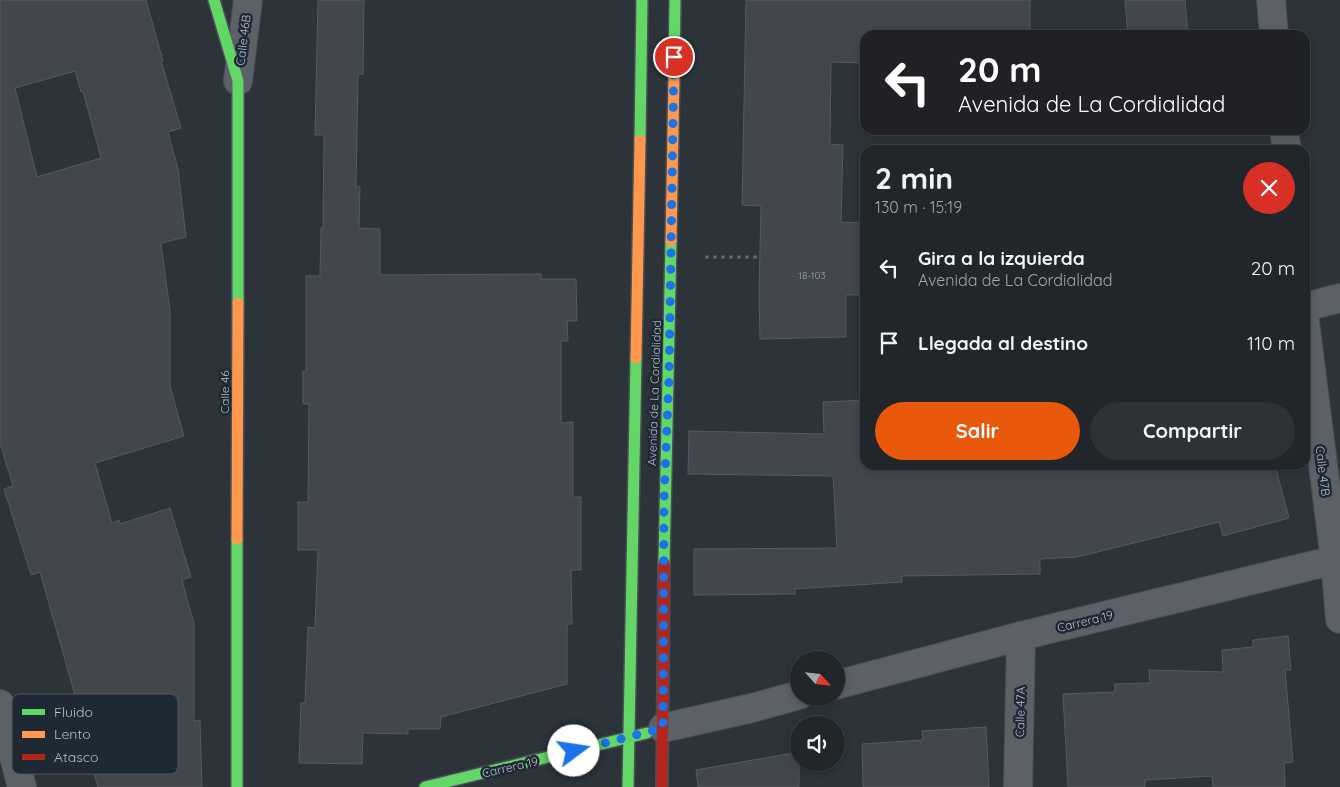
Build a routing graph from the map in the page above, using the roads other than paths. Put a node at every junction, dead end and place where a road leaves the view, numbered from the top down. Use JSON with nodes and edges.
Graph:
{"nodes":[{"id":1,"x":214,"y":0,"type":"edge"},
{"id":2,"x":248,"y":0,"type":"edge"},
{"id":3,"x":642,"y":0,"type":"edge"},
{"id":4,"x":675,"y":0,"type":"edge"},
{"id":5,"x":1271,"y":0,"type":"edge"},
{"id":6,"x":1274,"y":30,"type":"edge"},
{"id":7,"x":238,"y":81,"type":"junction"},
{"id":8,"x":1340,"y":298,"type":"edge"},
{"id":9,"x":1310,"y":306,"type":"edge"},
{"id":10,"x":1310,"y":362,"type":"edge"},
{"id":11,"x":1335,"y":560,"type":"junction"},
{"id":12,"x":1340,"y":619,"type":"edge"},
{"id":13,"x":1021,"y":636,"type":"junction"},
{"id":14,"x":845,"y":683,"type":"edge"},
{"id":15,"x":790,"y":697,"type":"edge"},
{"id":16,"x":0,"y":704,"type":"edge"},
{"id":17,"x":663,"y":728,"type":"junction"},
{"id":18,"x":629,"y":738,"type":"junction"},
{"id":19,"x":12,"y":749,"type":"edge"},
{"id":20,"x":19,"y":774,"type":"edge"},
{"id":21,"x":22,"y":787,"type":"edge"},
{"id":22,"x":237,"y":787,"type":"edge"},
{"id":23,"x":425,"y":787,"type":"edge"},
{"id":24,"x":628,"y":787,"type":"edge"},
{"id":25,"x":662,"y":787,"type":"edge"},
{"id":26,"x":1018,"y":787,"type":"edge"}],
"edges":[{"from":1,"to":7,"type":"main road","name":"Calle 46"},
{"from":2,"to":7,"type":"street","name":"Calle 46B"},
{"from":3,"to":18,"type":"main road","name":"Avenida de La Cordialidad"},
{"from":4,"to":17,"type":"main road","name":"Avenida de La Cordialidad"},
{"from":5,"to":6,"type":"street"},
{"from":7,"to":22,"type":"main road","name":"Calle 46"},
{"from":8,"to":9,"type":"street"},
{"from":10,"to":11,"type":"street","name":"Calle 47B"},
{"from":11,"to":12,"type":"street","name":"Calle 47B"},
{"from":11,"to":13,"type":"street","name":"Carrera 19"},
{"from":13,"to":14,"type":"street","name":"Carrera 19"},
{"from":13,"to":26,"type":"street","name":"Calle 47A"},
{"from":15,"to":17,"type":"street","name":"Carrera 19"},
{"from":16,"to":19,"type":"street"},
{"from":17,"to":18,"type":"main road","name":"Carrera 19"},
{"from":17,"to":25,"type":"main road","name":"Avenida de La Cordialidad"},
{"from":18,"to":23,"type":"main road","name":"Carrera 19"},
{"from":18,"to":24,"type":"main road","name":"Avenida de La Cordialidad"},
{"from":20,"to":21,"type":"street"}]}
